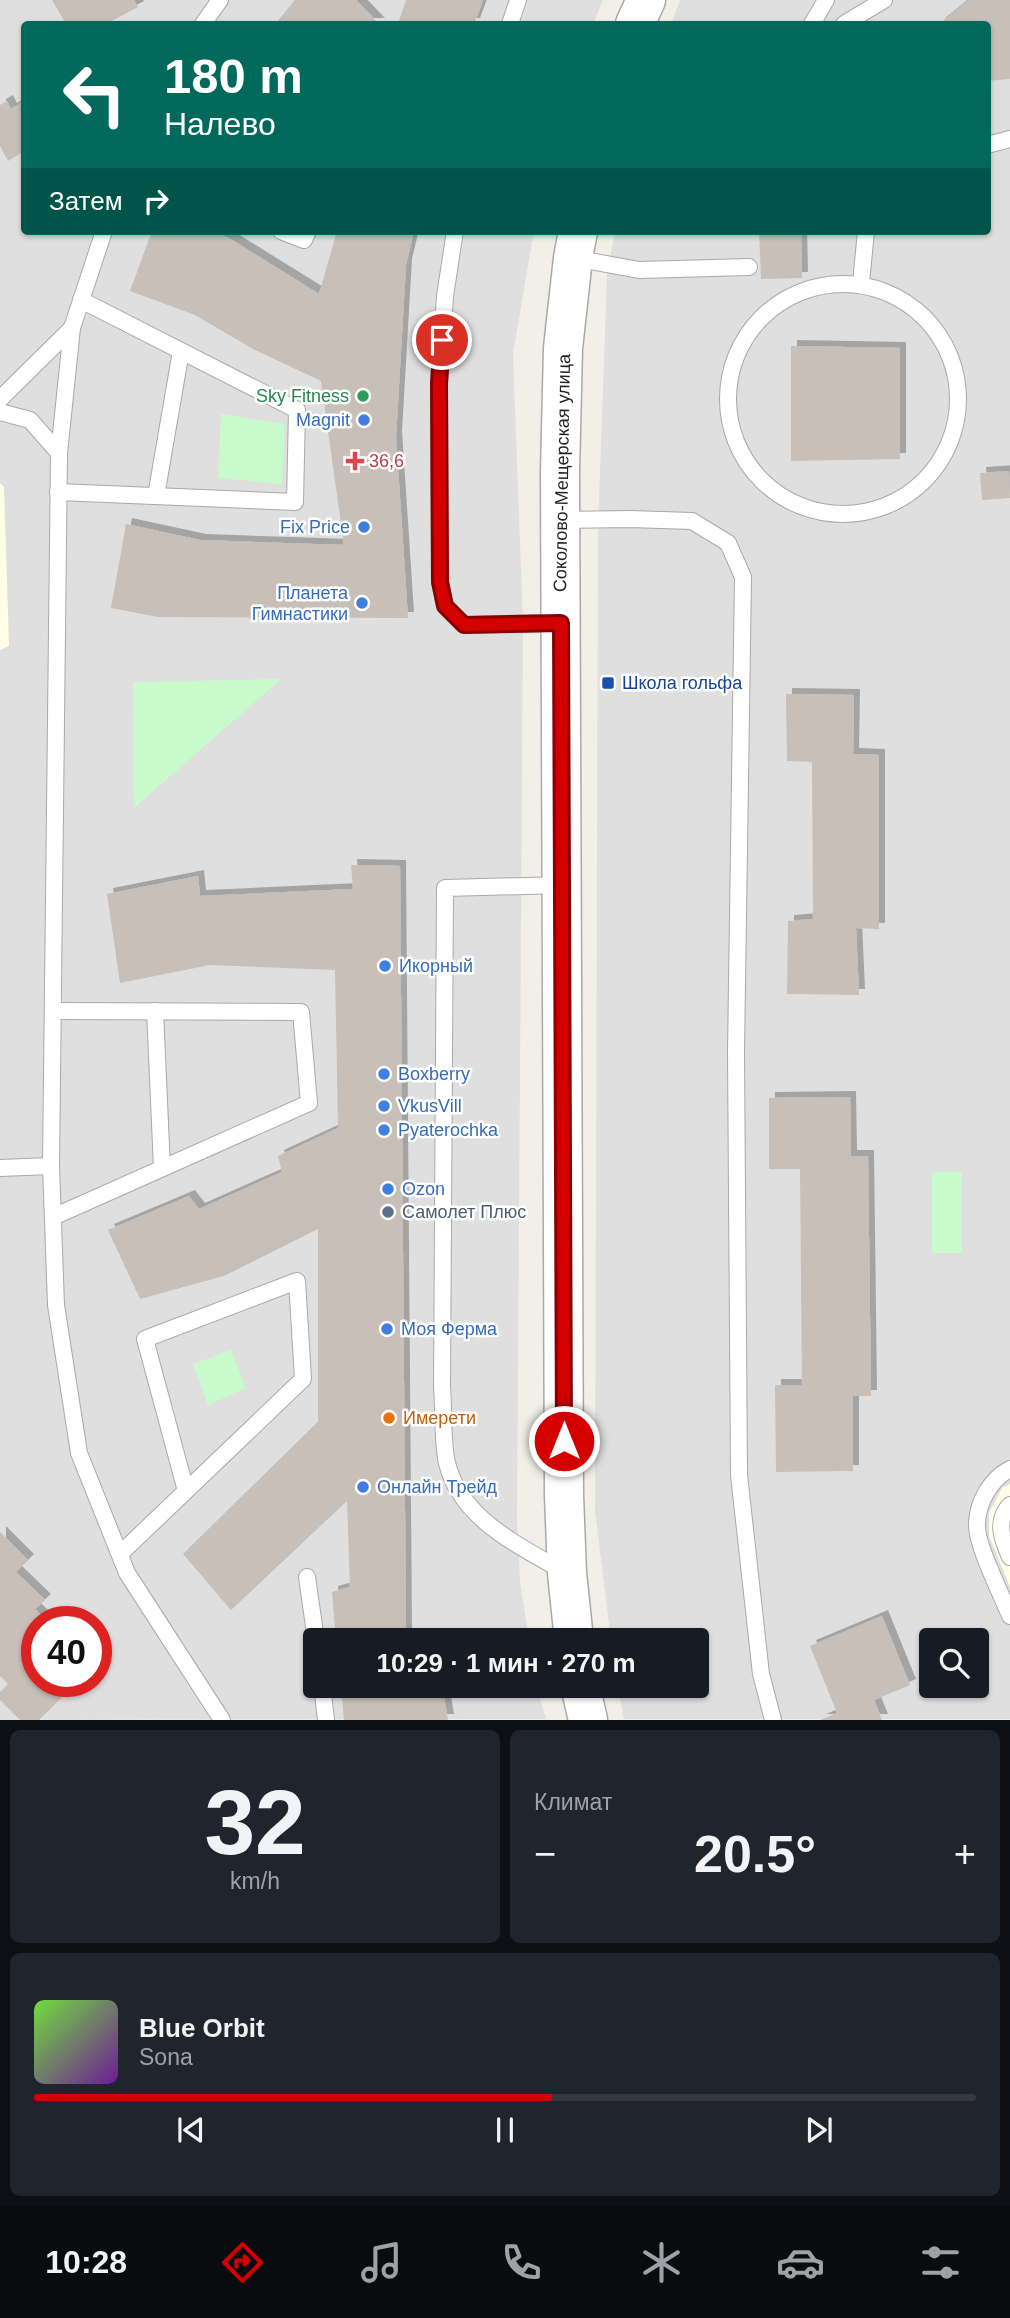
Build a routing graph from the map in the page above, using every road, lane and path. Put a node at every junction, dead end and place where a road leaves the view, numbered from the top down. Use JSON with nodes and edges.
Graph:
{"nodes":[{"id":1,"x":220,"y":0,"type":"edge"},
{"id":2,"x":518,"y":0,"type":"edge"},
{"id":3,"x":646,"y":0,"type":"edge"},
{"id":4,"x":826,"y":0,"type":"edge"},
{"id":5,"x":884,"y":0,"type":"edge"},
{"id":6,"x":206,"y":21,"type":"edge"},
{"id":7,"x":511,"y":21,"type":"edge"},
{"id":8,"x":636,"y":21,"type":"edge"},
{"id":9,"x":814,"y":21,"type":"edge"},
{"id":10,"x":849,"y":21,"type":"edge"},
{"id":11,"x":1010,"y":139,"type":"edge"},
{"id":12,"x":991,"y":144,"type":"edge"},
{"id":13,"x":103,"y":235,"type":"edge"},
{"id":14,"x":291,"y":235,"type":"edge"},
{"id":15,"x":306,"y":235,"type":"edge"},
{"id":16,"x":453,"y":235,"type":"edge"},
{"id":17,"x":866,"y":235,"type":"edge"},
{"id":18,"x":576,"y":244,"type":"edge"},
{"id":19,"x":749,"y":267,"type":"dead end"},
{"id":20,"x":861,"y":283,"type":"junction"},
{"id":21,"x":81,"y":300,"type":"junction"},
{"id":22,"x":72,"y":328,"type":"junction"},
{"id":23,"x":181,"y":351,"type":"junction"},
{"id":24,"x":0,"y":399,"type":"edge"},
{"id":25,"x":0,"y":412,"type":"edge"},
{"id":26,"x":59,"y":453,"type":"junction"},
{"id":27,"x":58,"y":492,"type":"junction"},
{"id":28,"x":156,"y":496,"type":"junction"},
{"id":29,"x":560,"y":520,"type":"junction"},
{"id":30,"x":561,"y":623,"type":"junction"},
{"id":31,"x":562,"y":885,"type":"junction"},
{"id":32,"x":53,"y":1011,"type":"junction"},
{"id":33,"x":155,"y":1011,"type":"junction"},
{"id":34,"x":51,"y":1166,"type":"junction"},
{"id":35,"x":0,"y":1168,"type":"edge"},
{"id":36,"x":162,"y":1168,"type":"junction"},
{"id":37,"x":53,"y":1217,"type":"junction"},
{"id":38,"x":1010,"y":1469,"type":"edge"},
{"id":39,"x":186,"y":1491,"type":"junction"},
{"id":40,"x":1010,"y":1505,"type":"edge"},
{"id":41,"x":120,"y":1554,"type":"junction"},
{"id":42,"x":1010,"y":1557,"type":"edge"},
{"id":43,"x":567,"y":1573,"type":"junction"},
{"id":44,"x":307,"y":1577,"type":"dead end"},
{"id":45,"x":1010,"y":1616,"type":"edge"},
{"id":46,"x":314,"y":1628,"type":"edge"},
{"id":47,"x":573,"y":1628,"type":"edge"},
{"id":48,"x":323,"y":1698,"type":"edge"},
{"id":49,"x":583,"y":1698,"type":"edge"},
{"id":50,"x":222,"y":1720,"type":"edge"},
{"id":51,"x":326,"y":1720,"type":"edge"},
{"id":52,"x":588,"y":1720,"type":"edge"},
{"id":53,"x":773,"y":1720,"type":"edge"}],
"edges":[{"from":1,"to":6,"type":"lane"},
{"from":2,"to":7,"type":"lane"},
{"from":3,"to":8,"type":"street"},
{"from":4,"to":9,"type":"lane"},
{"from":5,"to":10,"type":"lane"},
{"from":11,"to":12,"type":"lane"},
{"from":13,"to":21,"type":"lane"},
{"from":14,"to":15,"type":"lane"},
{"from":16,"to":30,"type":"lane"},
{"from":17,"to":20,"type":"lane"},
{"from":18,"to":19,"type":"lane"},
{"from":18,"to":29,"type":"street","name":"Соколово-Мещерская улица"},
{"from":20,"to":20,"type":"lane"},
{"from":21,"to":22,"type":"lane"},
{"from":21,"to":23,"type":"lane"},
{"from":22,"to":24,"type":"lane"},
{"from":22,"to":26,"type":"lane"},
{"from":23,"to":28,"type":"lane"},
{"from":23,"to":28,"type":"lane"},
{"from":25,"to":26,"type":"lane"},
{"from":26,"to":27,"type":"lane"},
{"from":27,"to":28,"type":"lane"},
{"from":27,"to":32,"type":"lane"},
{"from":29,"to":30,"type":"street","name":"Соколово-Мещерская улица"},
{"from":29,"to":53,"type":"lane"},
{"from":30,"to":31,"type":"street","name":"Соколово-Мещерская улица"},
{"from":31,"to":43,"type":"street","name":"Соколово-Мещерская улица"},
{"from":31,"to":43,"type":"lane"},
{"from":32,"to":33,"type":"lane"},
{"from":32,"to":34,"type":"lane"},
{"from":33,"to":36,"type":"lane"},
{"from":33,"to":36,"type":"lane"},
{"from":34,"to":35,"type":"lane"},
{"from":34,"to":37,"type":"lane"},
{"from":36,"to":37,"type":"lane"},
{"from":37,"to":41,"type":"lane"},
{"from":38,"to":45,"type":"lane"},
{"from":39,"to":39,"type":"lane"},
{"from":39,"to":41,"type":"lane"},
{"from":40,"to":42,"type":"lane"},
{"from":41,"to":50,"type":"lane"},
{"from":43,"to":47,"type":"street","name":"Соколово-Мещерская улица"},
{"from":44,"to":46,"type":"lane"},
{"from":48,"to":51,"type":"lane"},
{"from":49,"to":52,"type":"street"}]}
